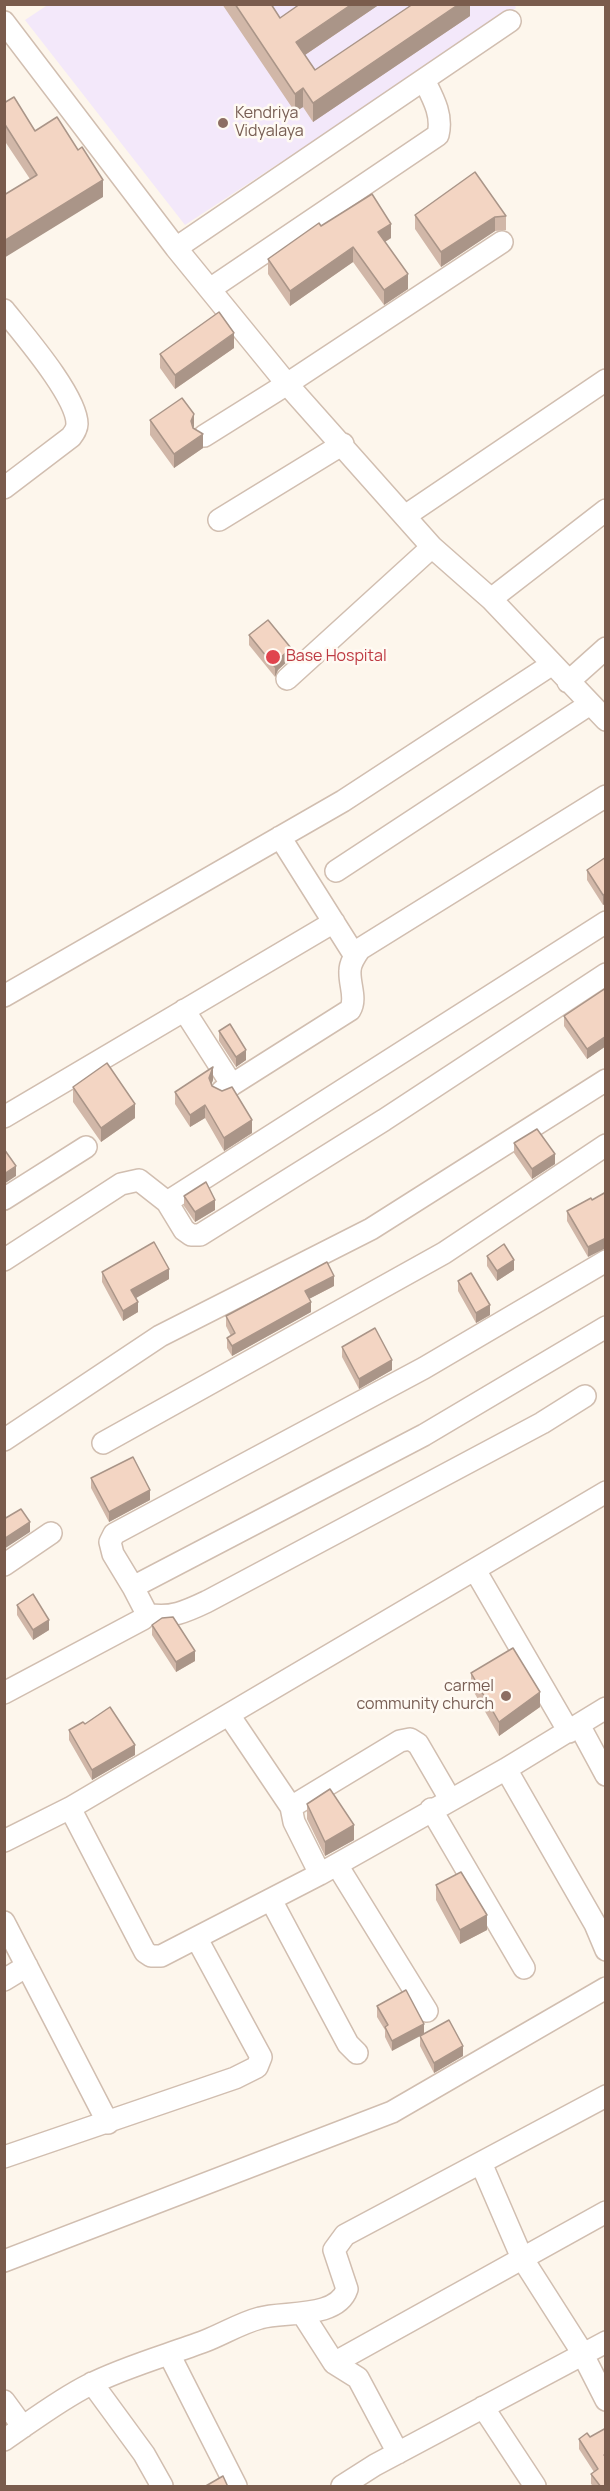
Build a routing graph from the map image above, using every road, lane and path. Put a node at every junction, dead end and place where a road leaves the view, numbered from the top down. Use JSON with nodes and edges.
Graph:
{"nodes":[{"id":1,"x":510,"y":21,"type":"dead end"},
{"id":2,"x":4,"y":22,"type":"edge"},
{"id":3,"x":424,"y":80,"type":"junction"},
{"id":4,"x":502,"y":242,"type":"dead end"},
{"id":5,"x":176,"y":248,"type":"junction"},
{"id":6,"x":210,"y":289,"type":"junction"},
{"id":7,"x":4,"y":310,"type":"edge"},
{"id":8,"x":606,"y":380,"type":"edge"},
{"id":9,"x":288,"y":384,"type":"junction"},
{"id":10,"x":204,"y":436,"type":"edge"},
{"id":11,"x":343,"y":444,"type":"junction"},
{"id":12,"x":4,"y":488,"type":"edge"},
{"id":13,"x":606,"y":510,"type":"edge"},
{"id":14,"x":405,"y":516,"type":"junction"},
{"id":15,"x":219,"y":520,"type":"dead end"},
{"id":16,"x":432,"y":547,"type":"junction"},
{"id":17,"x":491,"y":599,"type":"junction"},
{"id":18,"x":606,"y":648,"type":"edge"},
{"id":19,"x":551,"y":665,"type":"junction"},
{"id":20,"x":287,"y":679,"type":"dead end"},
{"id":21,"x":568,"y":682,"type":"junction"},
{"id":22,"x":591,"y":704,"type":"junction"},
{"id":23,"x":606,"y":720,"type":"edge"},
{"id":24,"x":606,"y":796,"type":"edge"},
{"id":25,"x":280,"y":837,"type":"junction"},
{"id":26,"x":336,"y":871,"type":"dead end"},
{"id":27,"x":334,"y":922,"type":"junction"},
{"id":28,"x":606,"y":922,"type":"edge"},
{"id":29,"x":355,"y":956,"type":"junction"},
{"id":30,"x":606,"y":974,"type":"edge"},
{"id":31,"x":4,"y":996,"type":"edge"},
{"id":32,"x":184,"y":1011,"type":"junction"},
{"id":33,"x":606,"y":1080,"type":"edge"},
{"id":34,"x":4,"y":1117,"type":"edge"},
{"id":35,"x":606,"y":1145,"type":"edge"},
{"id":36,"x":86,"y":1147,"type":"dead end"},
{"id":37,"x":4,"y":1199,"type":"edge"},
{"id":38,"x":167,"y":1202,"type":"junction"},
{"id":39,"x":4,"y":1260,"type":"edge"},
{"id":40,"x":606,"y":1261,"type":"edge"},
{"id":41,"x":606,"y":1327,"type":"edge"},
{"id":42,"x":585,"y":1396,"type":"dead end"},
{"id":43,"x":4,"y":1440,"type":"edge"},
{"id":44,"x":103,"y":1443,"type":"dead end"},
{"id":45,"x":606,"y":1492,"type":"edge"},
{"id":46,"x":51,"y":1533,"type":"dead end"},
{"id":47,"x":4,"y":1565,"type":"edge"},
{"id":48,"x":476,"y":1570,"type":"junction"},
{"id":49,"x":133,"y":1587,"type":"junction"},
{"id":50,"x":147,"y":1614,"type":"junction"},
{"id":51,"x":4,"y":1693,"type":"edge"},
{"id":52,"x":606,"y":1708,"type":"edge"},
{"id":53,"x":229,"y":1715,"type":"junction"},
{"id":54,"x":574,"y":1728,"type":"junction"},
{"id":55,"x":506,"y":1769,"type":"junction"},
{"id":56,"x":606,"y":1775,"type":"edge"},
{"id":57,"x":450,"y":1799,"type":"junction"},
{"id":58,"x":291,"y":1807,"type":"junction"},
{"id":59,"x":70,"y":1808,"type":"junction"},
{"id":60,"x":431,"y":1809,"type":"junction"},
{"id":61,"x":4,"y":1841,"type":"edge"},
{"id":62,"x":328,"y":1869,"type":"junction"},
{"id":63,"x":271,"y":1900,"type":"junction"},
{"id":64,"x":4,"y":1922,"type":"edge"},
{"id":65,"x":198,"y":1939,"type":"junction"},
{"id":66,"x":606,"y":1950,"type":"edge"},
{"id":67,"x":27,"y":1966,"type":"junction"},
{"id":68,"x":524,"y":1968,"type":"dead end"},
{"id":69,"x":4,"y":1980,"type":"edge"},
{"id":70,"x":606,"y":1988,"type":"edge"},
{"id":71,"x":427,"y":2011,"type":"dead end"},
{"id":72,"x":357,"y":2053,"type":"dead end"},
{"id":73,"x":606,"y":2096,"type":"edge"},
{"id":74,"x":108,"y":2123,"type":"junction"},
{"id":75,"x":4,"y":2157,"type":"edge"},
{"id":76,"x":481,"y":2163,"type":"junction"},
{"id":77,"x":606,"y":2212,"type":"edge"},
{"id":78,"x":522,"y":2258,"type":"junction"},
{"id":79,"x":4,"y":2261,"type":"edge"},
{"id":80,"x":302,"y":2313,"type":"junction"},
{"id":81,"x":606,"y":2342,"type":"edge"},
{"id":82,"x":169,"y":2354,"type":"junction"},
{"id":83,"x":582,"y":2355,"type":"junction"},
{"id":84,"x":334,"y":2363,"type":"junction"},
{"id":85,"x":92,"y":2383,"type":"junction"},
{"id":86,"x":606,"y":2400,"type":"edge"},
{"id":87,"x":4,"y":2401,"type":"edge"},
{"id":88,"x":483,"y":2407,"type":"junction"},
{"id":89,"x":23,"y":2427,"type":"junction"},
{"id":90,"x":4,"y":2440,"type":"edge"},
{"id":91,"x":398,"y":2453,"type":"junction"},
{"id":92,"x":162,"y":2487,"type":"edge"},
{"id":93,"x":236,"y":2487,"type":"edge"},
{"id":94,"x":342,"y":2487,"type":"edge"},
{"id":95,"x":535,"y":2487,"type":"edge"}],
"edges":[{"from":1,"to":3,"type":"street"},
{"from":2,"to":5,"type":"street"},
{"from":3,"to":5,"type":"street"},
{"from":3,"to":6,"type":"street"},
{"from":4,"to":9,"type":"street"},
{"from":5,"to":6,"type":"street"},
{"from":6,"to":9,"type":"street"},
{"from":7,"to":12,"type":"street"},
{"from":8,"to":14,"type":"street"},
{"from":9,"to":10,"type":"street"},
{"from":9,"to":11,"type":"street"},
{"from":11,"to":14,"type":"street"},
{"from":11,"to":15,"type":"street"},
{"from":13,"to":17,"type":"street"},
{"from":14,"to":16,"type":"street"},
{"from":16,"to":17,"type":"street"},
{"from":16,"to":20,"type":"street"},
{"from":17,"to":19,"type":"street"},
{"from":18,"to":21,"type":"street"},
{"from":19,"to":21,"type":"street"},
{"from":19,"to":25,"type":"street"},
{"from":21,"to":22,"type":"street"},
{"from":22,"to":23,"type":"street"},
{"from":22,"to":26,"type":"street"},
{"from":24,"to":29,"type":"street"},
{"from":25,"to":27,"type":"street"},
{"from":25,"to":31,"type":"street"},
{"from":27,"to":29,"type":"street"},
{"from":27,"to":32,"type":"street"},
{"from":28,"to":38,"type":"street"},
{"from":29,"to":32,"type":"street"},
{"from":30,"to":38,"type":"street"},
{"from":32,"to":34,"type":"street"},
{"from":33,"to":43,"type":"street"},
{"from":35,"to":44,"type":"street"},
{"from":36,"to":37,"type":"street"},
{"from":38,"to":39,"type":"street"},
{"from":40,"to":49,"type":"street"},
{"from":41,"to":49,"type":"street"},
{"from":42,"to":50,"type":"street"},
{"from":45,"to":48,"type":"street"},
{"from":46,"to":47,"type":"street"},
{"from":48,"to":53,"type":"street"},
{"from":48,"to":54,"type":"street"},
{"from":49,"to":50,"type":"street"},
{"from":50,"to":51,"type":"street"},
{"from":52,"to":54,"type":"street"},
{"from":53,"to":58,"type":"street"},
{"from":53,"to":59,"type":"street"},
{"from":54,"to":55,"type":"street"},
{"from":54,"to":56,"type":"street"},
{"from":55,"to":57,"type":"street"},
{"from":55,"to":66,"type":"street"},
{"from":57,"to":58,"type":"street"},
{"from":57,"to":60,"type":"street"},
{"from":58,"to":62,"type":"street"},
{"from":59,"to":61,"type":"street"},
{"from":59,"to":65,"type":"street"},
{"from":60,"to":62,"type":"street"},
{"from":60,"to":68,"type":"street"},
{"from":62,"to":63,"type":"street"},
{"from":62,"to":71,"type":"street"},
{"from":63,"to":65,"type":"street"},
{"from":63,"to":72,"type":"street"},
{"from":64,"to":67,"type":"street"},
{"from":65,"to":74,"type":"street"},
{"from":67,"to":69,"type":"street"},
{"from":67,"to":74,"type":"street"},
{"from":70,"to":79,"type":"street"},
{"from":73,"to":76,"type":"street"},
{"from":74,"to":75,"type":"street"},
{"from":76,"to":78,"type":"street"},
{"from":76,"to":80,"type":"street"},
{"from":77,"to":78,"type":"street"},
{"from":78,"to":83,"type":"street"},
{"from":78,"to":84,"type":"street"},
{"from":80,"to":82,"type":"street"},
{"from":80,"to":84,"type":"street"},
{"from":81,"to":83,"type":"street"},
{"from":82,"to":85,"type":"street"},
{"from":82,"to":93,"type":"street"},
{"from":83,"to":86,"type":"street"},
{"from":83,"to":88,"type":"street"},
{"from":84,"to":91,"type":"street"},
{"from":85,"to":89,"type":"street"},
{"from":85,"to":92,"type":"street"},
{"from":87,"to":89,"type":"street"},
{"from":88,"to":91,"type":"street"},
{"from":88,"to":95,"type":"street"},
{"from":89,"to":90,"type":"street"},
{"from":91,"to":94,"type":"street"}]}
